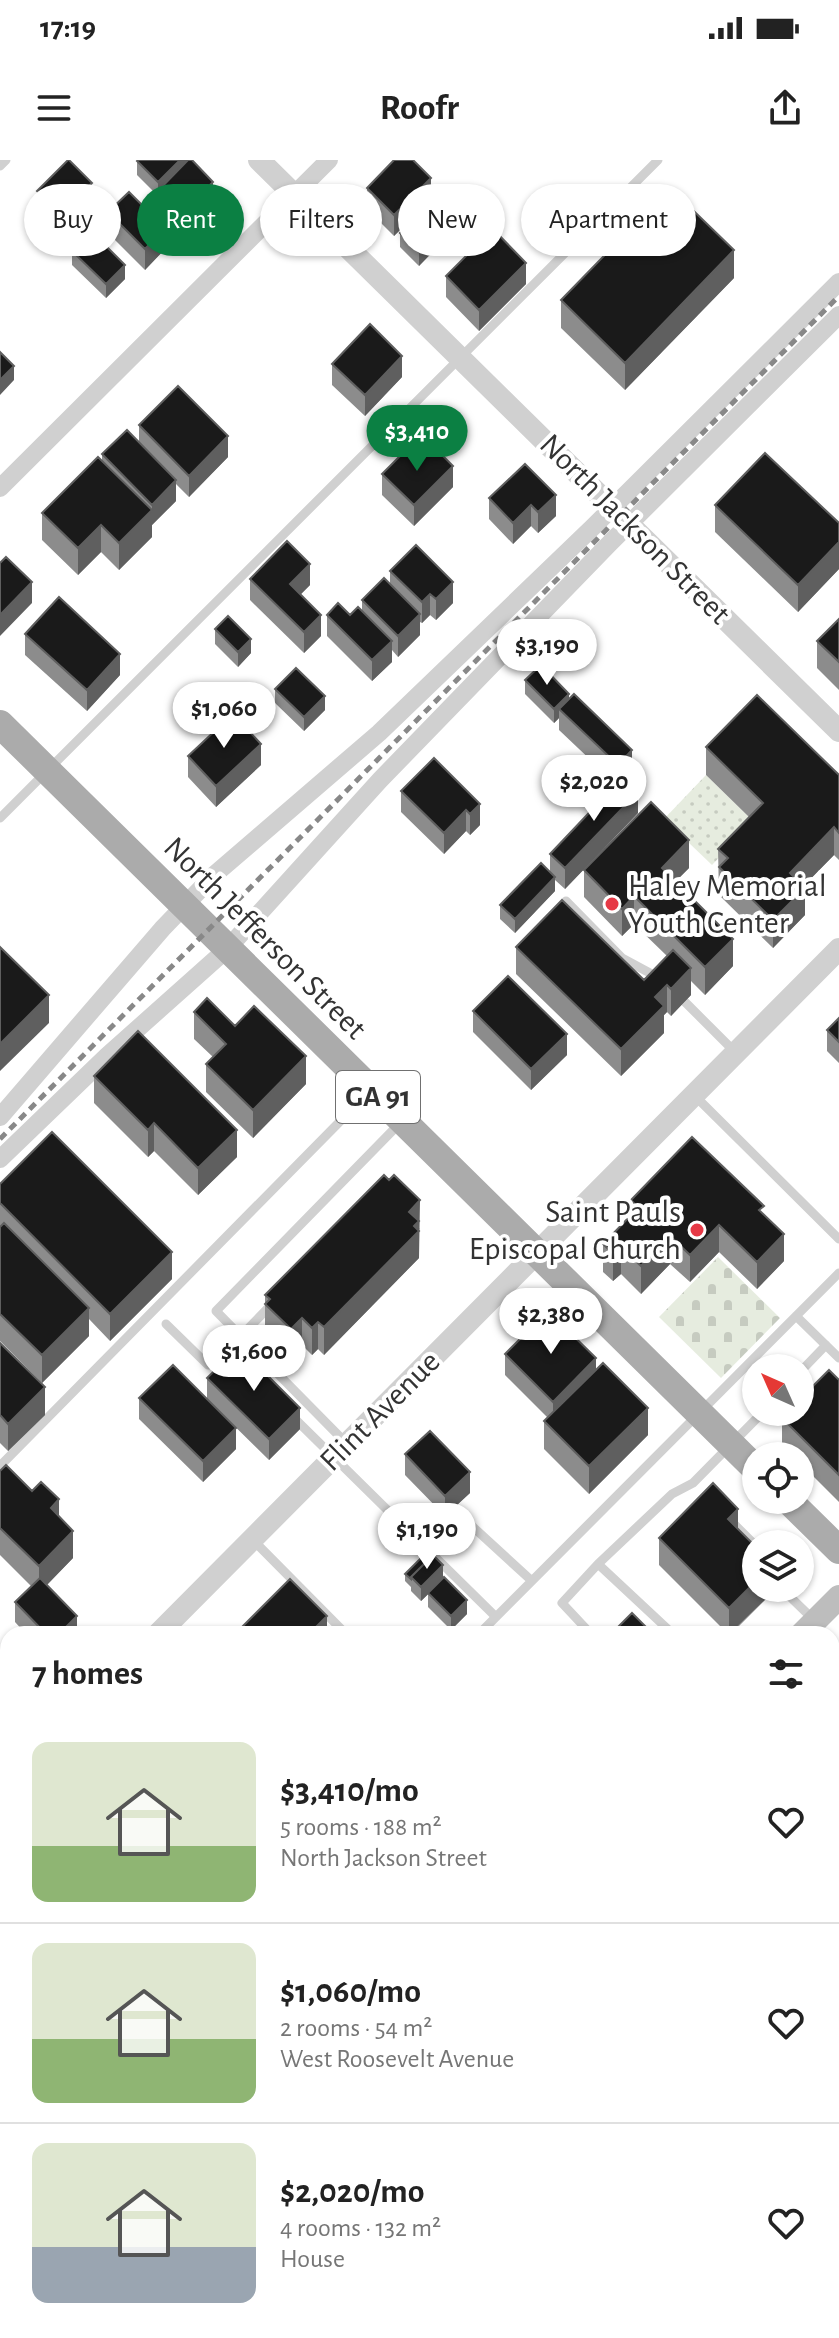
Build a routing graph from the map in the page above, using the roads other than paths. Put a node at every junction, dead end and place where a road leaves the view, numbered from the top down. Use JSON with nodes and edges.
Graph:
{"nodes":[{"id":1,"x":6,"y":160,"type":"edge"},
{"id":2,"x":259,"y":160,"type":"edge"},
{"id":3,"x":329,"y":160,"type":"edge"},
{"id":4,"x":658,"y":160,"type":"edge"},
{"id":5,"x":0,"y":166,"type":"edge"},
{"id":6,"x":284,"y":184,"type":"edge"},
{"id":7,"x":304,"y":184,"type":"edge"},
{"id":8,"x":260,"y":228,"type":"edge"},
{"id":9,"x":358,"y":256,"type":"edge"},
{"id":10,"x":839,"y":282,"type":"edge"},
{"id":11,"x":839,"y":315,"type":"edge"},
{"id":12,"x":460,"y":356,"type":"junction"},
{"id":13,"x":0,"y":488,"type":"edge"},
{"id":14,"x":612,"y":507,"type":"junction"},
{"id":15,"x":630,"y":525,"type":"junction"},
{"id":16,"x":0,"y":724,"type":"edge"},
{"id":17,"x":839,"y":731,"type":"edge"},
{"id":18,"x":47,"y":771,"type":"junction"},
{"id":19,"x":0,"y":818,"type":"edge"},
{"id":20,"x":566,"y":901,"type":"edge"},
{"id":21,"x":184,"y":906,"type":"junction"},
{"id":22,"x":227,"y":949,"type":"junction"},
{"id":23,"x":839,"y":949,"type":"edge"},
{"id":24,"x":667,"y":984,"type":"edge"},
{"id":25,"x":685,"y":1002,"type":"dead end"},
{"id":26,"x":736,"y":1053,"type":"junction"},
{"id":27,"x":371,"y":1090,"type":"junction"},
{"id":28,"x":694,"y":1095,"type":"junction"},
{"id":29,"x":0,"y":1117,"type":"edge"},
{"id":30,"x":402,"y":1120,"type":"junction"},
{"id":31,"x":0,"y":1159,"type":"edge"},
{"id":32,"x":839,"y":1239,"type":"edge"},
{"id":33,"x":536,"y":1254,"type":"junction"},
{"id":34,"x":839,"y":1273,"type":"edge"},
{"id":35,"x":277,"y":1299,"type":"edge"},
{"id":36,"x":796,"y":1316,"type":"junction"},
{"id":37,"x":166,"y":1324,"type":"dead end"},
{"id":38,"x":241,"y":1336,"type":"junction"},
{"id":39,"x":826,"y":1345,"type":"junction"},
{"id":40,"x":814,"y":1357,"type":"edge"},
{"id":41,"x":839,"y":1358,"type":"edge"},
{"id":42,"x":246,"y":1373,"type":"edge"},
{"id":43,"x":287,"y":1412,"type":"edge"},
{"id":44,"x":700,"y":1414,"type":"junction"},
{"id":45,"x":750,"y":1426,"type":"edge"},
{"id":46,"x":732,"y":1445,"type":"junction"},
{"id":47,"x":340,"y":1450,"type":"junction"},
{"id":48,"x":742,"y":1455,"type":"edge"},
{"id":49,"x":0,"y":1466,"type":"edge"},
{"id":50,"x":693,"y":1483,"type":"junction"},
{"id":51,"x":703,"y":1493,"type":"edge"},
{"id":52,"x":724,"y":1514,"type":"edge"},
{"id":53,"x":802,"y":1514,"type":"edge"},
{"id":54,"x":742,"y":1532,"type":"edge"},
{"id":55,"x":252,"y":1539,"type":"junction"},
{"id":56,"x":426,"y":1549,"type":"junction"},
{"id":57,"x":839,"y":1550,"type":"edge"},
{"id":58,"x":598,"y":1564,"type":"junction"},
{"id":59,"x":532,"y":1581,"type":"junction"},
{"id":60,"x":839,"y":1597,"type":"edge"},
{"id":61,"x":791,"y":1602,"type":"edge"},
{"id":62,"x":496,"y":1617,"type":"junction"},
{"id":63,"x":166,"y":1626,"type":"edge"},
{"id":64,"x":338,"y":1626,"type":"edge"},
{"id":65,"x":487,"y":1626,"type":"edge"},
{"id":66,"x":581,"y":1626,"type":"edge"},
{"id":67,"x":664,"y":1626,"type":"edge"},
{"id":68,"x":807,"y":1626,"type":"edge"},
{"id":69,"x":809,"y":1626,"type":"edge"}],
"edges":[{"from":1,"to":5,"type":"lane"},
{"from":2,"to":6,"type":"street","name":"North Jackson Street"},
{"from":3,"to":7,"type":"street"},
{"from":4,"to":12,"type":"lane"},
{"from":8,"to":13,"type":"street"},
{"from":9,"to":12,"type":"street","name":"North Jackson Street"},
{"from":10,"to":14,"type":"street"},
{"from":11,"to":15,"type":"street"},
{"from":12,"to":14,"type":"street","name":"North Jackson Street"},
{"from":12,"to":18,"type":"lane"},
{"from":14,"to":15,"type":"street","name":"North Jackson Street"},
{"from":14,"to":21,"type":"street"},
{"from":15,"to":17,"type":"street","name":"North Jackson Street"},
{"from":15,"to":22,"type":"street"},
{"from":16,"to":18,"type":"main road","name":"North Jefferson Street","number":"GA 91"},
{"from":18,"to":19,"type":"lane"},
{"from":18,"to":21,"type":"main road","name":"North Jefferson Street","number":"GA 91"},
{"from":20,"to":24,"type":"lane"},
{"from":21,"to":22,"type":"main road","name":"North Jefferson Street","number":"GA 91"},
{"from":21,"to":29,"type":"street"},
{"from":22,"to":27,"type":"main road","name":"North Jefferson Street","number":"GA 91"},
{"from":22,"to":31,"type":"street"},
{"from":23,"to":26,"type":"street","name":"Flint Avenue"},
{"from":25,"to":26,"type":"lane"},
{"from":26,"to":28,"type":"street","name":"Flint Avenue"},
{"from":27,"to":30,"type":"main road","name":"North Jefferson Street","number":"GA 91"},
{"from":27,"to":49,"type":"lane"},
{"from":28,"to":32,"type":"lane"},
{"from":28,"to":33,"type":"street","name":"Flint Avenue"},
{"from":30,"to":33,"type":"main road","name":"North Jefferson Street","number":"GA 91"},
{"from":30,"to":38,"type":"lane"},
{"from":33,"to":44,"type":"main road","name":"North Jefferson Street","number":"GA 91"},
{"from":33,"to":47,"type":"street","name":"Flint Avenue"},
{"from":34,"to":36,"type":"lane"},
{"from":35,"to":38,"type":"lane"},
{"from":36,"to":39,"type":"lane"},
{"from":36,"to":44,"type":"lane"},
{"from":37,"to":42,"type":"lane"},
{"from":38,"to":47,"type":"lane"},
{"from":39,"to":40,"type":"lane"},
{"from":39,"to":41,"type":"lane"},
{"from":43,"to":47,"type":"lane"},
{"from":44,"to":46,"type":"main road","name":"North Jefferson Street","number":"GA 91"},
{"from":44,"to":59,"type":"lane"},
{"from":45,"to":46,"type":"lane"},
{"from":46,"to":48,"type":"main road","name":"North Jefferson Street","number":"GA 91"},
{"from":46,"to":50,"type":"lane"},
{"from":47,"to":55,"type":"street","name":"Flint Avenue"},
{"from":47,"to":56,"type":"lane"},
{"from":50,"to":51,"type":"lane"},
{"from":50,"to":58,"type":"lane"},
{"from":52,"to":54,"type":"lane"},
{"from":53,"to":57,"type":"main road"},
{"from":55,"to":63,"type":"street","name":"Flint Avenue"},
{"from":55,"to":64,"type":"lane"},
{"from":56,"to":59,"type":"lane"},
{"from":56,"to":62,"type":"lane"},
{"from":58,"to":66,"type":"lane"},
{"from":58,"to":67,"type":"lane"},
{"from":59,"to":62,"type":"lane"},
{"from":60,"to":69,"type":"main road"},
{"from":61,"to":68,"type":"lane"},
{"from":62,"to":65,"type":"lane"}]}
